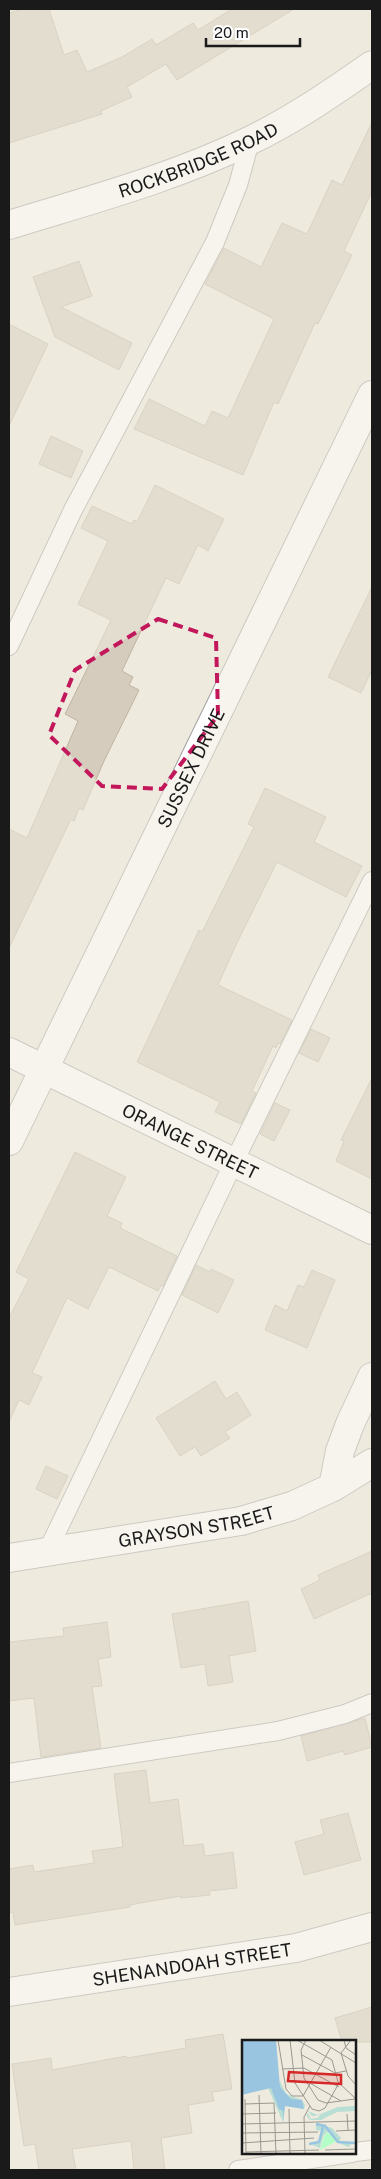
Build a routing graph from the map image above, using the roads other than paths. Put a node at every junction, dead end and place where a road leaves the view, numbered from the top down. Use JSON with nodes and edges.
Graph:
{"nodes":[{"id":1,"x":372,"y":66,"type":"edge"},
{"id":2,"x":250,"y":141,"type":"junction"},
{"id":3,"x":9,"y":225,"type":"edge"},
{"id":4,"x":372,"y":395,"type":"edge"},
{"id":5,"x":9,"y":646,"type":"edge"},
{"id":6,"x":372,"y":882,"type":"edge"},
{"id":7,"x":9,"y":1052,"type":"edge"},
{"id":8,"x":44,"y":1069,"type":"junction"},
{"id":9,"x":9,"y":1141,"type":"edge"},
{"id":10,"x":234,"y":1162,"type":"junction"},
{"id":11,"x":372,"y":1230,"type":"edge"},
{"id":12,"x":372,"y":1377,"type":"edge"},
{"id":13,"x":372,"y":1463,"type":"edge"},
{"id":14,"x":333,"y":1487,"type":"junction"},
{"id":15,"x":47,"y":1552,"type":"junction"},
{"id":16,"x":9,"y":1558,"type":"edge"},
{"id":17,"x":372,"y":1703,"type":"edge"},
{"id":18,"x":9,"y":1773,"type":"edge"},
{"id":19,"x":372,"y":1926,"type":"edge"},
{"id":20,"x":9,"y":1992,"type":"edge"},
{"id":21,"x":372,"y":2150,"type":"edge"},
{"id":22,"x":356,"y":2152,"type":"edge"},
{"id":23,"x":340,"y":2154,"type":"edge"},
{"id":24,"x":238,"y":2170,"type":"edge"}],
"edges":[{"from":1,"to":2,"type":"street","name":"ROCKBRIDGE ROAD"},
{"from":2,"to":3,"type":"street","name":"ROCKBRIDGE ROAD"},
{"from":2,"to":5,"type":"lane"},
{"from":4,"to":8,"type":"street","name":"SUSSEX DRIVE"},
{"from":6,"to":10,"type":"lane"},
{"from":7,"to":8,"type":"street","name":"ORANGE STREET"},
{"from":8,"to":9,"type":"street","name":"SUSSEX DRIVE"},
{"from":8,"to":10,"type":"street","name":"ORANGE STREET"},
{"from":10,"to":11,"type":"street","name":"ORANGE STREET"},
{"from":10,"to":15,"type":"lane"},
{"from":12,"to":14,"type":"street"},
{"from":13,"to":14,"type":"street","name":"GRAYSON STREET"},
{"from":14,"to":15,"type":"street","name":"GRAYSON STREET"},
{"from":15,"to":16,"type":"street","name":"GRAYSON STREET"},
{"from":17,"to":18,"type":"lane"},
{"from":19,"to":20,"type":"street","name":"SHENANDOAH STREET"},
{"from":21,"to":22,"type":"lane"},
{"from":23,"to":24,"type":"lane"}]}
